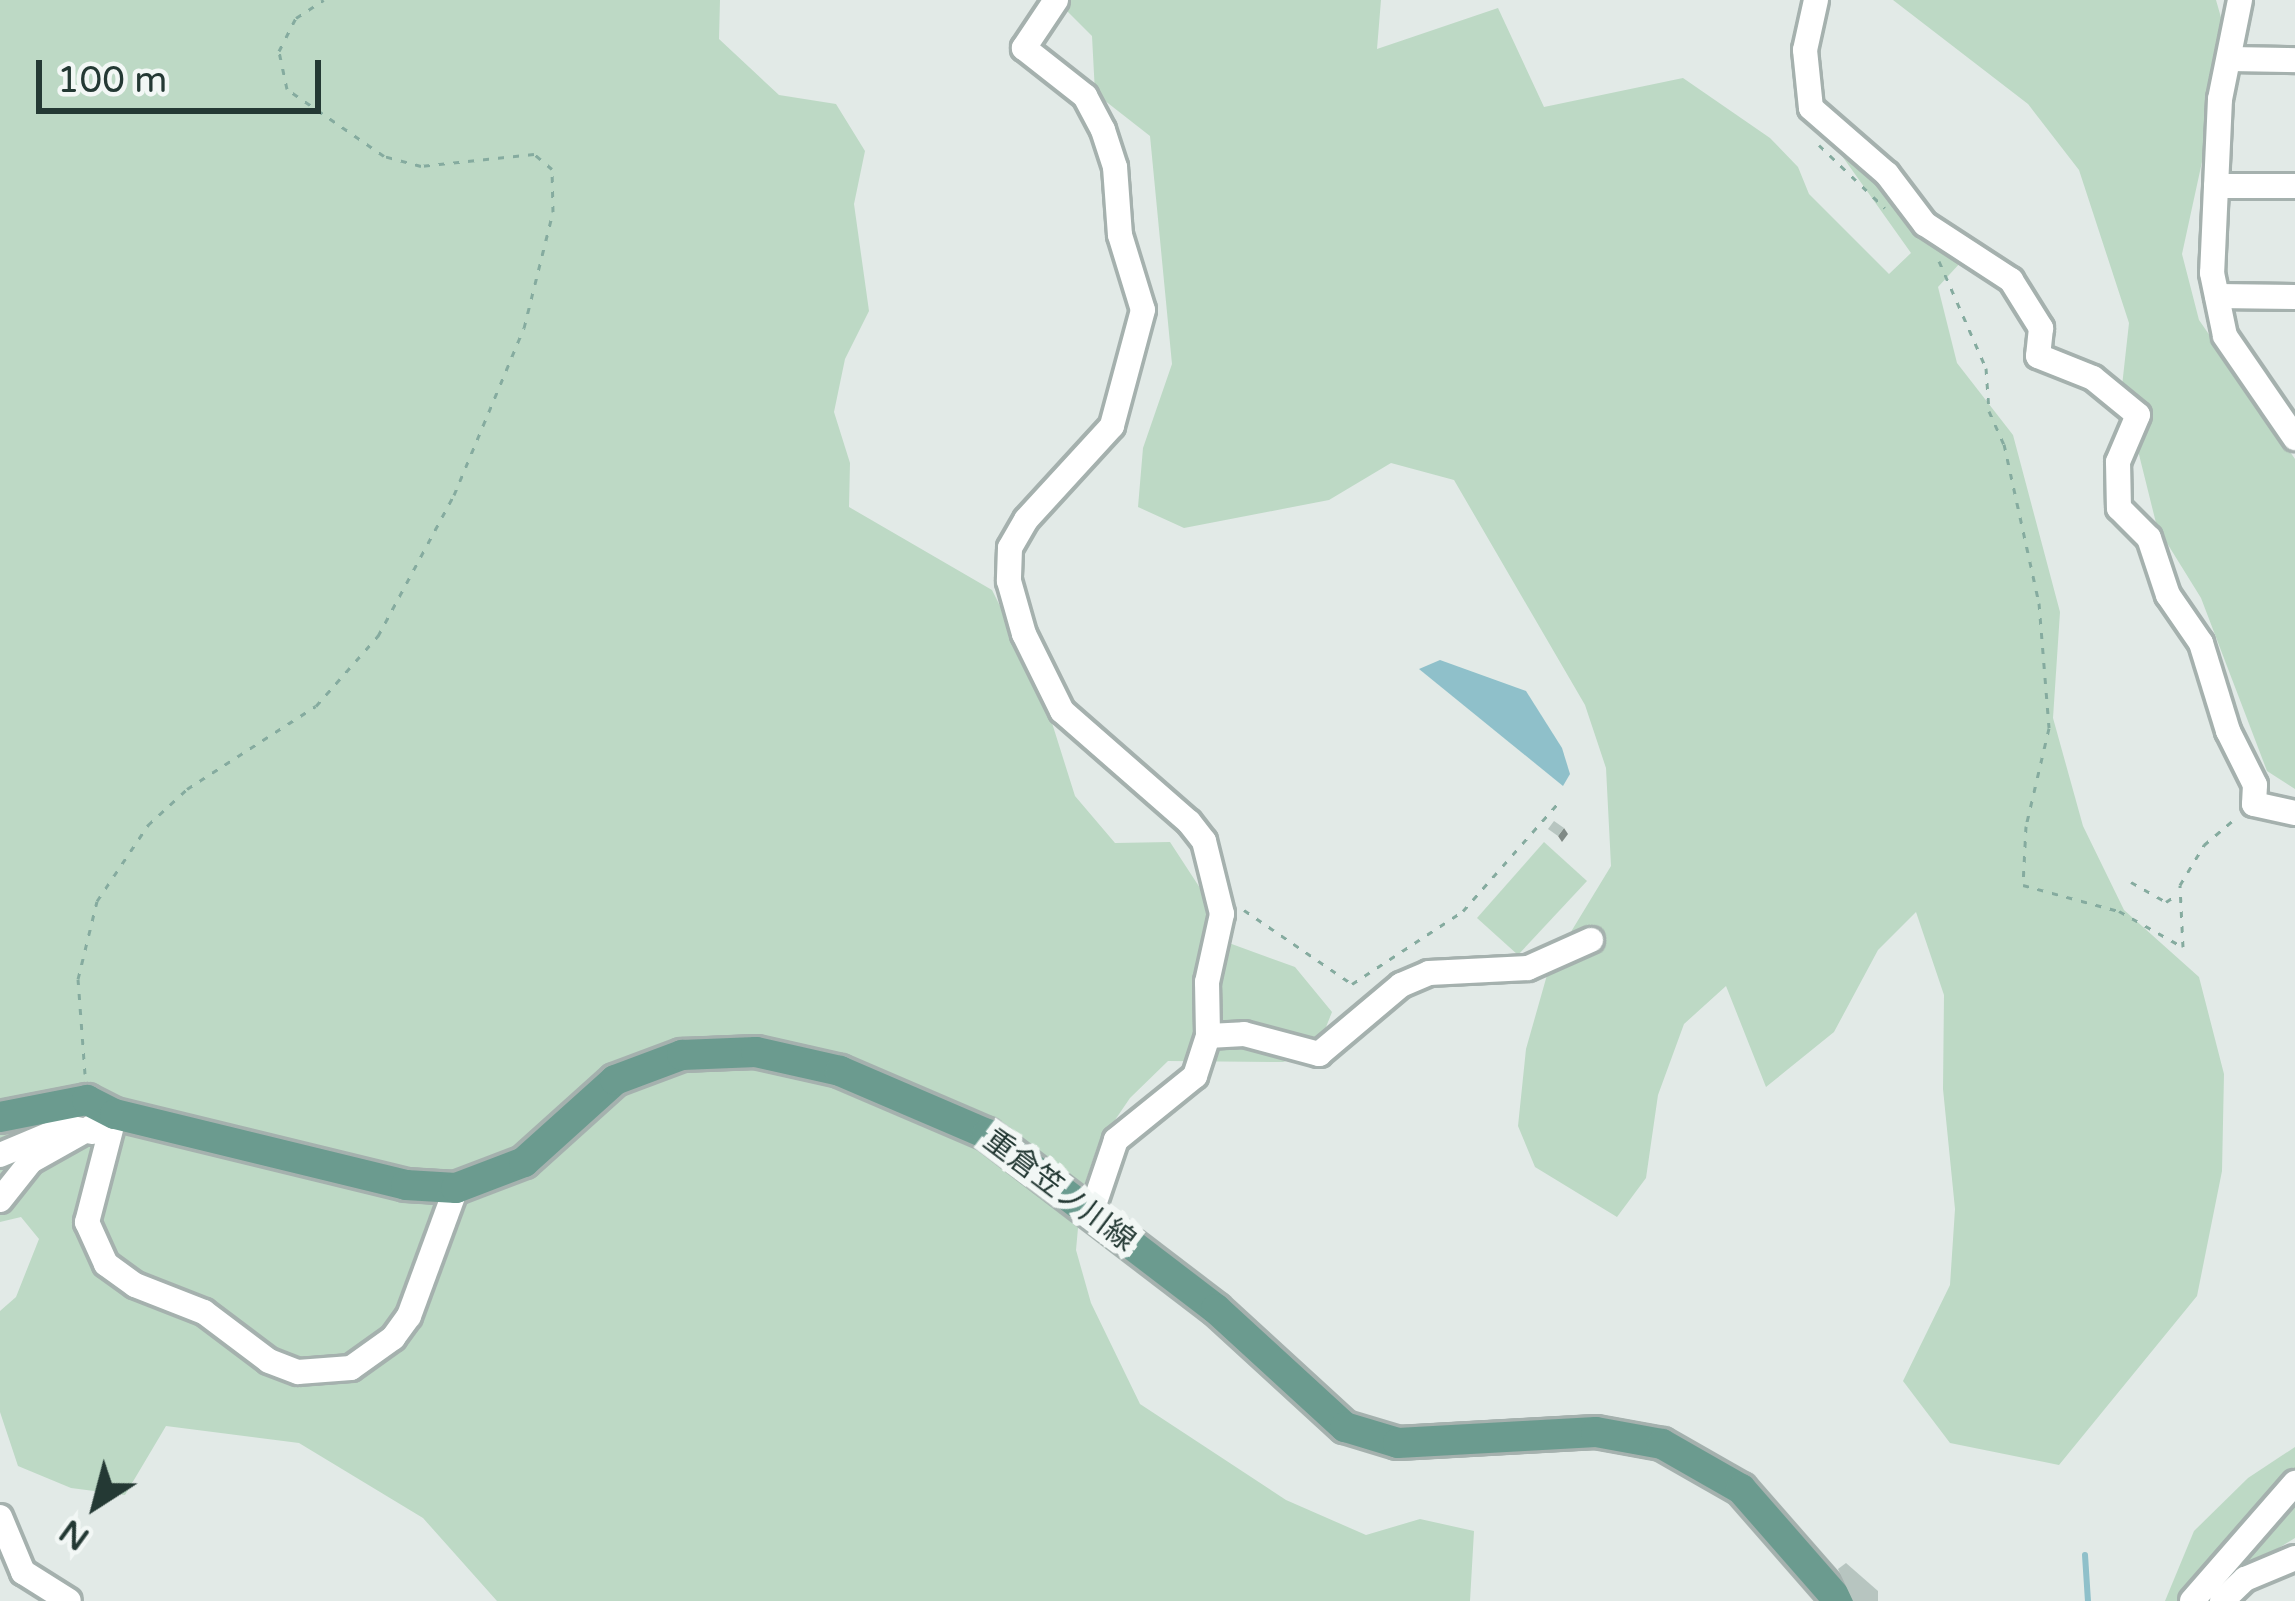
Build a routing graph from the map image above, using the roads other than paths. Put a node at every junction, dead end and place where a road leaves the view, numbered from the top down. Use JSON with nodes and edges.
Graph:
{"nodes":[{"id":1,"x":1056,"y":0,"type":"edge"},
{"id":2,"x":1816,"y":0,"type":"edge"},
{"id":3,"x":2240,"y":0,"type":"edge"},
{"id":4,"x":2229,"y":59,"type":"junction"},
{"id":5,"x":2295,"y":60,"type":"edge"},
{"id":6,"x":2216,"y":186,"type":"junction"},
{"id":7,"x":2295,"y":187,"type":"edge"},
{"id":8,"x":2217,"y":296,"type":"junction"},
{"id":9,"x":2295,"y":297,"type":"edge"},
{"id":10,"x":2295,"y":438,"type":"edge"},
{"id":11,"x":2295,"y":813,"type":"edge"},
{"id":12,"x":1591,"y":940,"type":"dead end"},
{"id":13,"x":1208,"y":1036,"type":"junction"},
{"id":14,"x":98,"y":1115,"type":"junction"},
{"id":15,"x":0,"y":1117,"type":"edge"},
{"id":16,"x":0,"y":1155,"type":"edge"},
{"id":17,"x":455,"y":1188,"type":"junction"},
{"id":18,"x":0,"y":1200,"type":"edge"},
{"id":19,"x":1091,"y":1214,"type":"junction"},
{"id":20,"x":2295,"y":1483,"type":"edge"},
{"id":21,"x":0,"y":1517,"type":"edge"},
{"id":22,"x":2295,"y":1558,"type":"edge"},
{"id":23,"x":69,"y":1601,"type":"edge"},
{"id":24,"x":1839,"y":1601,"type":"edge"},
{"id":25,"x":2192,"y":1601,"type":"edge"},
{"id":26,"x":2222,"y":1601,"type":"edge"}],
"edges":[{"from":1,"to":13,"type":"street"},
{"from":2,"to":11,"type":"street"},
{"from":3,"to":4,"type":"street"},
{"from":4,"to":5,"type":"street"},
{"from":4,"to":6,"type":"street"},
{"from":6,"to":7,"type":"street"},
{"from":6,"to":8,"type":"street"},
{"from":8,"to":9,"type":"street"},
{"from":8,"to":10,"type":"street"},
{"from":12,"to":13,"type":"street"},
{"from":13,"to":19,"type":"street"},
{"from":14,"to":15,"type":"main road","name":"重倉笠ノ川線"},
{"from":14,"to":16,"type":"street"},
{"from":14,"to":17,"type":"main road","name":"重倉笠ノ川線"},
{"from":14,"to":17,"type":"street"},
{"from":14,"to":18,"type":"street"},
{"from":17,"to":19,"type":"main road","name":"重倉笠ノ川線"},
{"from":19,"to":24,"type":"main road","name":"重倉笠ノ川線"},
{"from":20,"to":25,"type":"street"},
{"from":21,"to":23,"type":"street"},
{"from":22,"to":26,"type":"street"}]}
